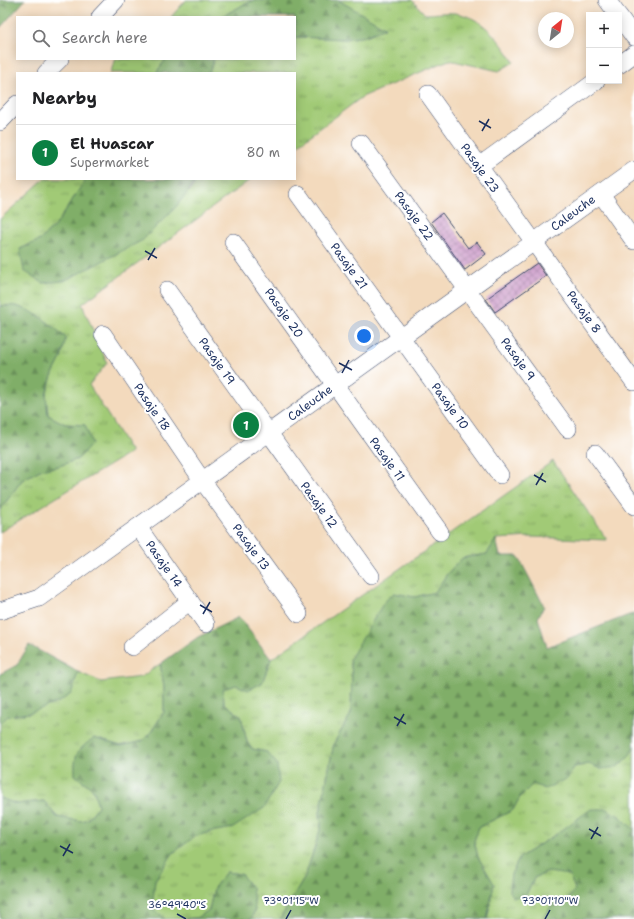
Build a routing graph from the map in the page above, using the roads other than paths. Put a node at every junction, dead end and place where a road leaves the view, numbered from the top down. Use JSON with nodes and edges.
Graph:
{"nodes":[{"id":1,"x":116,"y":0,"type":"edge"},
{"id":2,"x":607,"y":0,"type":"edge"},
{"id":3,"x":615,"y":12,"type":"edge"},
{"id":4,"x":101,"y":16,"type":"edge"},
{"id":5,"x":622,"y":21,"type":"edge"},
{"id":6,"x":634,"y":37,"type":"edge"},
{"id":7,"x":634,"y":54,"type":"edge"},
{"id":8,"x":59,"y":60,"type":"edge"},
{"id":9,"x":622,"y":63,"type":"edge"},
{"id":10,"x":47,"y":72,"type":"edge"},
{"id":11,"x":592,"y":84,"type":"edge"},
{"id":12,"x":428,"y":94,"type":"dead end"},
{"id":13,"x":16,"y":105,"type":"edge"},
{"id":14,"x":0,"y":122,"type":"edge"},
{"id":15,"x":361,"y":143,"type":"dead end"},
{"id":16,"x":479,"y":166,"type":"junction"},
{"id":17,"x":634,"y":170,"type":"edge"},
{"id":18,"x":298,"y":194,"type":"dead end"},
{"id":19,"x":601,"y":194,"type":"junction"},
{"id":20,"x":634,"y":241,"type":"edge"},
{"id":21,"x":233,"y":242,"type":"dead end"},
{"id":22,"x":533,"y":242,"type":"junction"},
{"id":23,"x":167,"y":290,"type":"dead end"},
{"id":24,"x":467,"y":290,"type":"junction"},
{"id":25,"x":103,"y":334,"type":"dead end"},
{"id":26,"x":400,"y":338,"type":"junction"},
{"id":27,"x":634,"y":382,"type":"edge"},
{"id":28,"x":334,"y":385,"type":"junction"},
{"id":29,"x":568,"y":429,"type":"dead end"},
{"id":30,"x":268,"y":433,"type":"junction"},
{"id":31,"x":595,"y":453,"type":"dead end"},
{"id":32,"x":500,"y":475,"type":"dead end"},
{"id":33,"x":202,"y":480,"type":"junction"},
{"id":34,"x":634,"y":506,"type":"edge"},
{"id":35,"x":138,"y":527,"type":"junction"},
{"id":36,"x":440,"y":532,"type":"dead end"},
{"id":37,"x":371,"y":576,"type":"dead end"},
{"id":38,"x":190,"y":601,"type":"junction"},
{"id":39,"x":0,"y":611,"type":"edge"},
{"id":40,"x":299,"y":614,"type":"dead end"},
{"id":41,"x":206,"y":624,"type":"dead end"},
{"id":42,"x":132,"y":647,"type":"dead end"}],
"edges":[{"from":1,"to":4,"type":"street"},
{"from":2,"to":3,"type":"street"},
{"from":5,"to":6,"type":"street"},
{"from":7,"to":9,"type":"street"},
{"from":8,"to":10,"type":"street"},
{"from":11,"to":16,"type":"street"},
{"from":12,"to":16,"type":"street","name":"Pasaje 23"},
{"from":13,"to":14,"type":"street"},
{"from":15,"to":24,"type":"street","name":"Pasaje 22"},
{"from":16,"to":22,"type":"street","name":"Pasaje 23"},
{"from":17,"to":19,"type":"street","name":"Caleuche"},
{"from":18,"to":26,"type":"street","name":"Pasaje 21"},
{"from":19,"to":20,"type":"street"},
{"from":19,"to":22,"type":"street","name":"Caleuche"},
{"from":21,"to":28,"type":"street","name":"Pasaje 20"},
{"from":22,"to":24,"type":"street","name":"Caleuche"},
{"from":22,"to":27,"type":"street","name":"Pasaje 8"},
{"from":23,"to":30,"type":"street","name":"Pasaje 19"},
{"from":24,"to":26,"type":"street","name":"Caleuche"},
{"from":24,"to":29,"type":"street","name":"Pasaje 9"},
{"from":25,"to":33,"type":"street","name":"Pasaje 18"},
{"from":26,"to":28,"type":"street","name":"Caleuche"},
{"from":26,"to":32,"type":"street","name":"Pasaje 10"},
{"from":28,"to":30,"type":"street","name":"Caleuche"},
{"from":28,"to":36,"type":"street","name":"Pasaje 11"},
{"from":30,"to":33,"type":"street","name":"Caleuche"},
{"from":30,"to":37,"type":"street","name":"Pasaje 12"},
{"from":31,"to":34,"type":"street"},
{"from":33,"to":35,"type":"street","name":"Caleuche"},
{"from":33,"to":40,"type":"street","name":"Pasaje 13"},
{"from":35,"to":38,"type":"street","name":"Pasaje 14"},
{"from":35,"to":39,"type":"street","name":"Caleuche"},
{"from":38,"to":41,"type":"street","name":"Pasaje 14"},
{"from":38,"to":42,"type":"street"}]}
